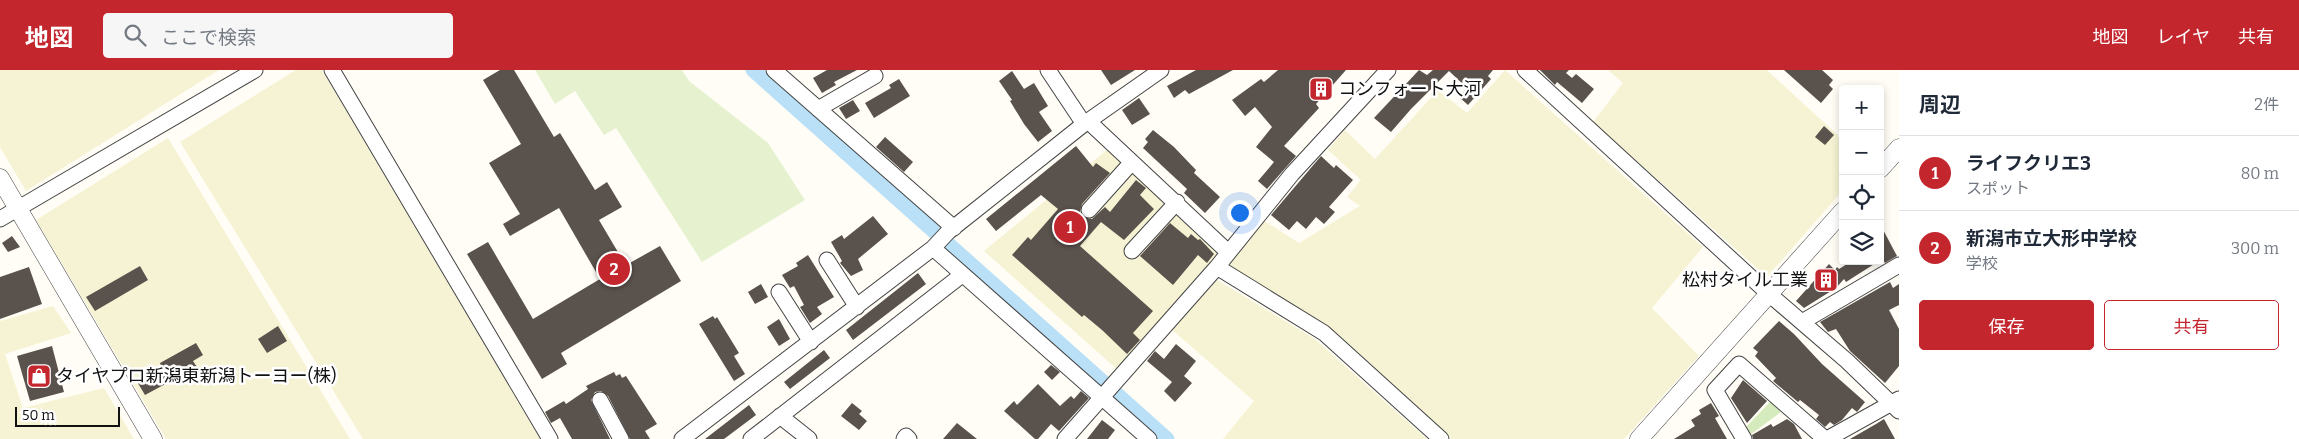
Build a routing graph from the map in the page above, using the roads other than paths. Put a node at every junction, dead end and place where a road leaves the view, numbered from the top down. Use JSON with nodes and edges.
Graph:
{"nodes":[{"id":1,"x":255,"y":70,"type":"edge"},
{"id":2,"x":332,"y":70,"type":"edge"},
{"id":3,"x":774,"y":70,"type":"edge"},
{"id":4,"x":1048,"y":70,"type":"edge"},
{"id":5,"x":1161,"y":70,"type":"edge"},
{"id":6,"x":1388,"y":70,"type":"edge"},
{"id":7,"x":1525,"y":70,"type":"edge"},
{"id":8,"x":875,"y":76,"type":"dead end"},
{"id":9,"x":818,"y":109,"type":"junction"},
{"id":10,"x":1086,"y":122,"type":"junction"},
{"id":11,"x":1899,"y":148,"type":"edge"},
{"id":12,"x":1132,"y":162,"type":"junction"},
{"id":13,"x":1884,"y":165,"type":"edge"},
{"id":14,"x":0,"y":178,"type":"edge"},
{"id":15,"x":1177,"y":202,"type":"junction"},
{"id":16,"x":18,"y":209,"type":"junction"},
{"id":17,"x":1089,"y":210,"type":"dead end"},
{"id":18,"x":1839,"y":215,"type":"edge"},
{"id":19,"x":0,"y":218,"type":"edge"},
{"id":20,"x":951,"y":230,"type":"junction"},
{"id":21,"x":935,"y":245,"type":"junction"},
{"id":22,"x":1132,"y":251,"type":"dead end"},
{"id":23,"x":1228,"y":252,"type":"junction"},
{"id":24,"x":827,"y":260,"type":"dead end"},
{"id":25,"x":1899,"y":265,"type":"edge"},
{"id":26,"x":1217,"y":268,"type":"junction"},
{"id":27,"x":958,"y":278,"type":"dead end"},
{"id":28,"x":779,"y":292,"type":"dead end"},
{"id":29,"x":1769,"y":294,"type":"junction"},
{"id":30,"x":856,"y":306,"type":"junction"},
{"id":31,"x":1802,"y":322,"type":"junction"},
{"id":32,"x":811,"y":342,"type":"junction"},
{"id":33,"x":1102,"y":396,"type":"junction"},
{"id":34,"x":600,"y":400,"type":"dead end"},
{"id":35,"x":1897,"y":404,"type":"edge"},
{"id":36,"x":780,"y":416,"type":"junction"},
{"id":37,"x":153,"y":439,"type":"edge"},
{"id":38,"x":550,"y":439,"type":"edge"},
{"id":39,"x":621,"y":439,"type":"edge"},
{"id":40,"x":682,"y":439,"type":"edge"},
{"id":41,"x":751,"y":439,"type":"edge"},
{"id":42,"x":809,"y":439,"type":"edge"},
{"id":43,"x":904,"y":439,"type":"edge"},
{"id":44,"x":909,"y":439,"type":"edge"},
{"id":45,"x":1064,"y":439,"type":"edge"},
{"id":46,"x":1149,"y":439,"type":"edge"},
{"id":47,"x":1441,"y":439,"type":"edge"},
{"id":48,"x":1639,"y":439,"type":"edge"},
{"id":49,"x":1744,"y":439,"type":"edge"},
{"id":50,"x":1826,"y":439,"type":"edge"}],
"edges":[{"from":1,"to":16,"type":"street"},
{"from":2,"to":38,"type":"street"},
{"from":3,"to":9,"type":"street"},
{"from":4,"to":10,"type":"street"},
{"from":5,"to":10,"type":"street"},
{"from":6,"to":23,"type":"street"},
{"from":7,"to":29,"type":"street"},
{"from":8,"to":9,"type":"street"},
{"from":9,"to":20,"type":"street"},
{"from":10,"to":12,"type":"street"},
{"from":10,"to":20,"type":"street"},
{"from":11,"to":13,"type":"street"},
{"from":12,"to":15,"type":"street"},
{"from":12,"to":17,"type":"street"},
{"from":14,"to":16,"type":"street"},
{"from":15,"to":22,"type":"street"},
{"from":15,"to":23,"type":"street"},
{"from":16,"to":19,"type":"street"},
{"from":16,"to":37,"type":"street"},
{"from":18,"to":29,"type":"street"},
{"from":20,"to":21,"type":"street"},
{"from":21,"to":30,"type":"street"},
{"from":21,"to":33,"type":"street"},
{"from":23,"to":26,"type":"street"},
{"from":24,"to":30,"type":"street"},
{"from":25,"to":31,"type":"street"},
{"from":26,"to":33,"type":"street"},
{"from":26,"to":47,"type":"street"},
{"from":27,"to":36,"type":"street"},
{"from":28,"to":32,"type":"street"},
{"from":29,"to":31,"type":"street"},
{"from":29,"to":48,"type":"street"},
{"from":30,"to":32,"type":"street"},
{"from":31,"to":35,"type":"street"},
{"from":32,"to":40,"type":"street"},
{"from":33,"to":45,"type":"street"},
{"from":33,"to":46,"type":"street"},
{"from":34,"to":39,"type":"street"},
{"from":35,"to":50,"type":"street"},
{"from":36,"to":41,"type":"street"},
{"from":36,"to":42,"type":"street"},
{"from":43,"to":44,"type":"street"},
{"from":49,"to":50,"type":"street"}]}
